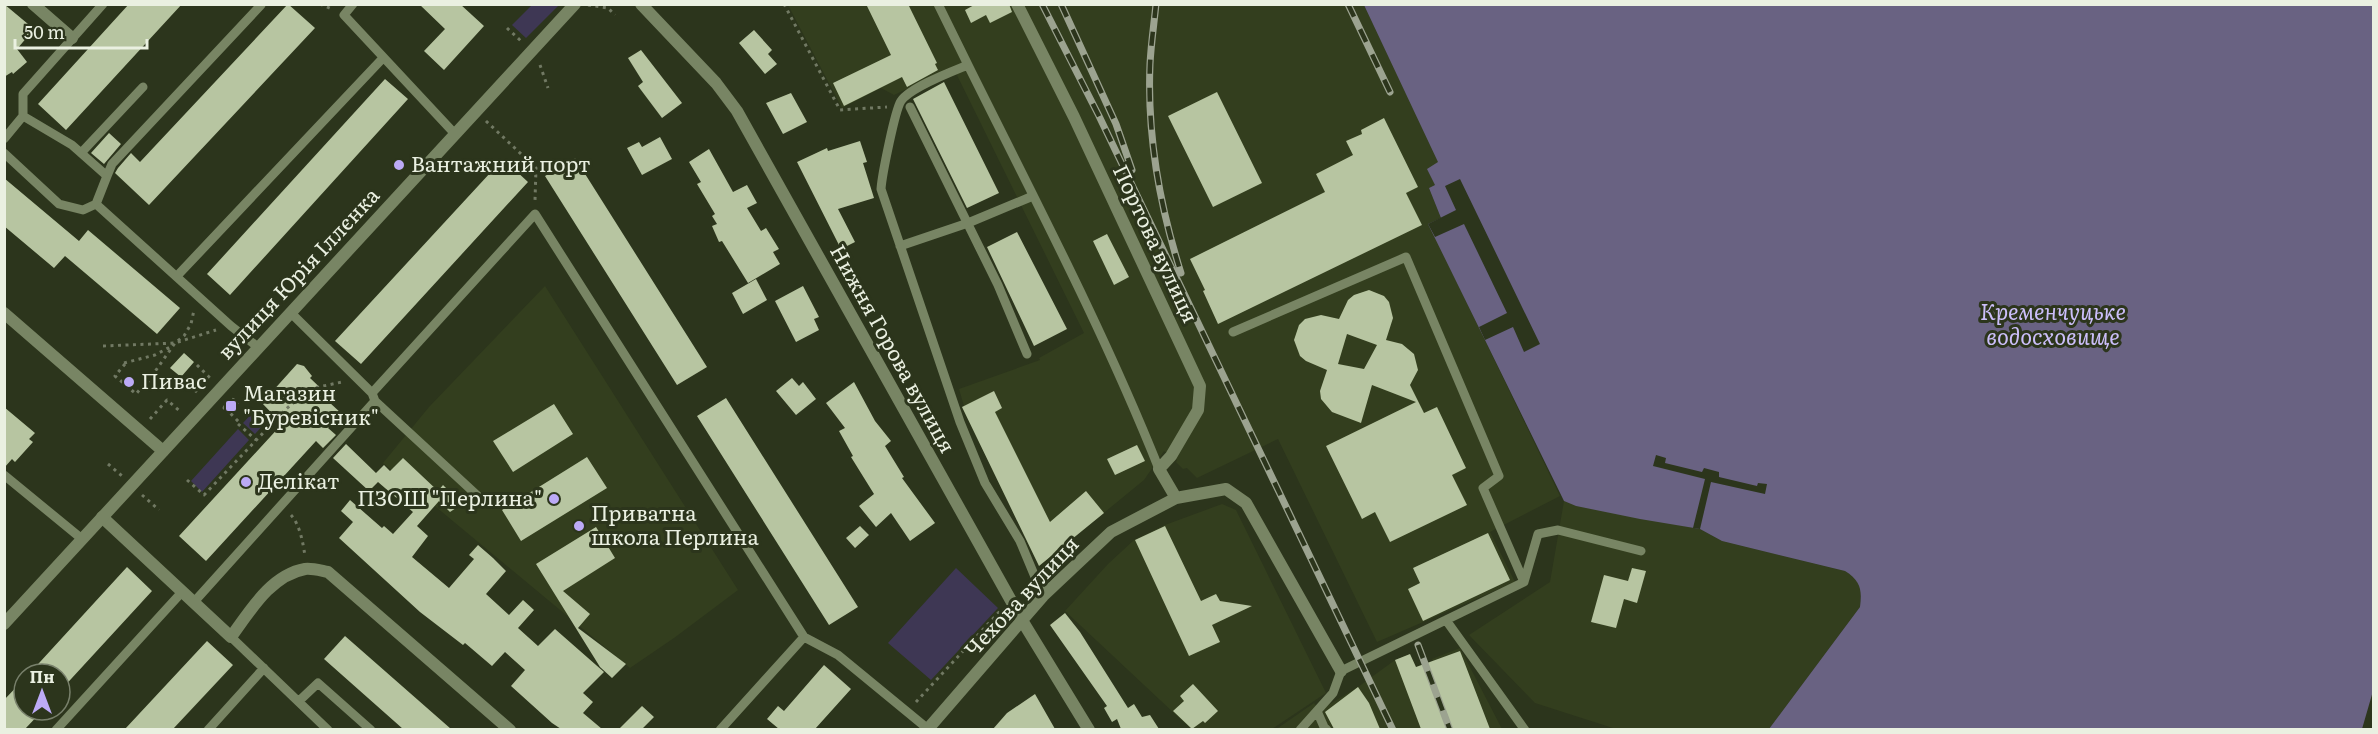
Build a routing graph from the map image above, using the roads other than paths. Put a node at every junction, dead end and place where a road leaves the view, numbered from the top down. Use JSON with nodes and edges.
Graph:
{"nodes":[{"id":1,"x":33,"y":4,"type":"edge"},
{"id":2,"x":103,"y":4,"type":"edge"},
{"id":3,"x":353,"y":4,"type":"edge"},
{"id":4,"x":641,"y":4,"type":"edge"},
{"id":5,"x":938,"y":4,"type":"edge"},
{"id":6,"x":1017,"y":4,"type":"edge"},
{"id":7,"x":261,"y":5,"type":"edge"},
{"id":8,"x":574,"y":5,"type":"edge"},
{"id":9,"x":72,"y":38,"type":"junction"},
{"id":10,"x":383,"y":58,"type":"junction"},
{"id":11,"x":968,"y":65,"type":"junction"},
{"id":12,"x":143,"y":87,"type":"dead end"},
{"id":13,"x":905,"y":106,"type":"junction"},
{"id":14,"x":23,"y":116,"type":"junction"},
{"id":15,"x":455,"y":134,"type":"junction"},
{"id":16,"x":4,"y":139,"type":"edge"},
{"id":17,"x":4,"y":153,"type":"edge"},
{"id":18,"x":81,"y":153,"type":"junction"},
{"id":19,"x":107,"y":176,"type":"junction"},
{"id":20,"x":1033,"y":196,"type":"junction"},
{"id":21,"x":96,"y":204,"type":"junction"},
{"id":22,"x":968,"y":223,"type":"junction"},
{"id":23,"x":900,"y":246,"type":"junction"},
{"id":24,"x":177,"y":276,"type":"junction"},
{"id":25,"x":4,"y":313,"type":"edge"},
{"id":26,"x":291,"y":313,"type":"junction"},
{"id":27,"x":1233,"y":332,"type":"dead end"},
{"id":28,"x":259,"y":348,"type":"junction"},
{"id":29,"x":1027,"y":354,"type":"dead end"},
{"id":30,"x":373,"y":397,"type":"junction"},
{"id":31,"x":163,"y":451,"type":"junction"},
{"id":32,"x":1159,"y":469,"type":"junction"},
{"id":33,"x":4,"y":475,"type":"edge"},
{"id":34,"x":480,"y":498,"type":"dead end"},
{"id":35,"x":1176,"y":498,"type":"junction"},
{"id":36,"x":102,"y":518,"type":"junction"},
{"id":37,"x":82,"y":539,"type":"junction"},
{"id":38,"x":1641,"y":551,"type":"dead end"},
{"id":39,"x":1524,"y":582,"type":"junction"},
{"id":40,"x":183,"y":592,"type":"junction"},
{"id":41,"x":1043,"y":596,"type":"junction"},
{"id":42,"x":194,"y":602,"type":"junction"},
{"id":43,"x":1446,"y":620,"type":"junction"},
{"id":44,"x":1023,"y":622,"type":"junction"},
{"id":45,"x":4,"y":624,"type":"edge"},
{"id":46,"x":231,"y":637,"type":"junction"},
{"id":47,"x":804,"y":638,"type":"junction"},
{"id":48,"x":264,"y":668,"type":"junction"},
{"id":49,"x":1341,"y":671,"type":"junction"},
{"id":50,"x":299,"y":701,"type":"junction"},
{"id":51,"x":1317,"y":711,"type":"junction"},
{"id":52,"x":56,"y":729,"type":"edge"},
{"id":53,"x":208,"y":729,"type":"edge"},
{"id":54,"x":328,"y":729,"type":"edge"},
{"id":55,"x":371,"y":729,"type":"edge"},
{"id":56,"x":510,"y":729,"type":"edge"},
{"id":57,"x":720,"y":729,"type":"edge"},
{"id":58,"x":928,"y":729,"type":"edge"},
{"id":59,"x":1089,"y":729,"type":"edge"},
{"id":60,"x":1300,"y":729,"type":"edge"},
{"id":61,"x":1327,"y":729,"type":"edge"},
{"id":62,"x":1523,"y":729,"type":"edge"}],
"edges":[{"from":1,"to":9,"type":"street"},
{"from":2,"to":9,"type":"lane"},
{"from":3,"to":10,"type":"lane"},
{"from":4,"to":44,"type":"street","name":"Нижня Горова вулиця"},
{"from":5,"to":11,"type":"lane"},
{"from":6,"to":32,"type":"street","name":"Портова вулиця"},
{"from":7,"to":19,"type":"lane"},
{"from":8,"to":15,"type":"street","name":"вулиця Юрія Іллєнка"},
{"from":9,"to":14,"type":"lane"},
{"from":10,"to":15,"type":"lane"},
{"from":10,"to":24,"type":"lane"},
{"from":11,"to":13,"type":"lane"},
{"from":11,"to":20,"type":"lane"},
{"from":12,"to":18,"type":"lane"},
{"from":13,"to":22,"type":"lane"},
{"from":13,"to":23,"type":"lane"},
{"from":14,"to":16,"type":"lane"},
{"from":14,"to":18,"type":"lane"},
{"from":15,"to":26,"type":"street","name":"вулиця Юрія Іллєнка"},
{"from":17,"to":21,"type":"lane"},
{"from":18,"to":19,"type":"lane"},
{"from":19,"to":21,"type":"lane"},
{"from":20,"to":22,"type":"lane"},
{"from":20,"to":32,"type":"lane"},
{"from":21,"to":24,"type":"lane"},
{"from":22,"to":23,"type":"lane"},
{"from":22,"to":29,"type":"lane"},
{"from":23,"to":41,"type":"lane"},
{"from":24,"to":28,"type":"lane"},
{"from":25,"to":31,"type":"street"},
{"from":26,"to":28,"type":"street","name":"вулиця Юрія Іллєнка"},
{"from":26,"to":30,"type":"lane"},
{"from":27,"to":39,"type":"lane"},
{"from":28,"to":31,"type":"street","name":"вулиця Юрія Іллєнка"},
{"from":30,"to":34,"type":"lane"},
{"from":30,"to":42,"type":"lane"},
{"from":30,"to":47,"type":"lane"},
{"from":31,"to":36,"type":"street","name":"вулиця Юрія Іллєнка"},
{"from":32,"to":35,"type":"street"},
{"from":33,"to":37,"type":"lane"},
{"from":35,"to":41,"type":"street","name":"Чехова вулиця"},
{"from":35,"to":49,"type":"street","name":"Чехова вулиця"},
{"from":36,"to":37,"type":"street","name":"вулиця Юрія Іллєнка"},
{"from":36,"to":40,"type":"street"},
{"from":37,"to":45,"type":"street","name":"вулиця Юрія Іллєнка"},
{"from":38,"to":39,"type":"lane"},
{"from":39,"to":43,"type":"lane"},
{"from":40,"to":42,"type":"street"},
{"from":40,"to":52,"type":"lane"},
{"from":41,"to":44,"type":"street","name":"Чехова вулиця"},
{"from":42,"to":46,"type":"street"},
{"from":43,"to":49,"type":"lane"},
{"from":43,"to":62,"type":"lane"},
{"from":44,"to":58,"type":"street","name":"Чехова вулиця"},
{"from":44,"to":59,"type":"street","name":"Нижня Горова вулиця"},
{"from":46,"to":48,"type":"lane"},
{"from":46,"to":56,"type":"street"},
{"from":47,"to":57,"type":"lane"},
{"from":47,"to":58,"type":"lane"},
{"from":48,"to":50,"type":"lane"},
{"from":48,"to":53,"type":"lane"},
{"from":49,"to":51,"type":"lane"},
{"from":50,"to":54,"type":"lane"},
{"from":50,"to":55,"type":"lane"},
{"from":51,"to":60,"type":"lane"},
{"from":51,"to":61,"type":"lane"}]}
